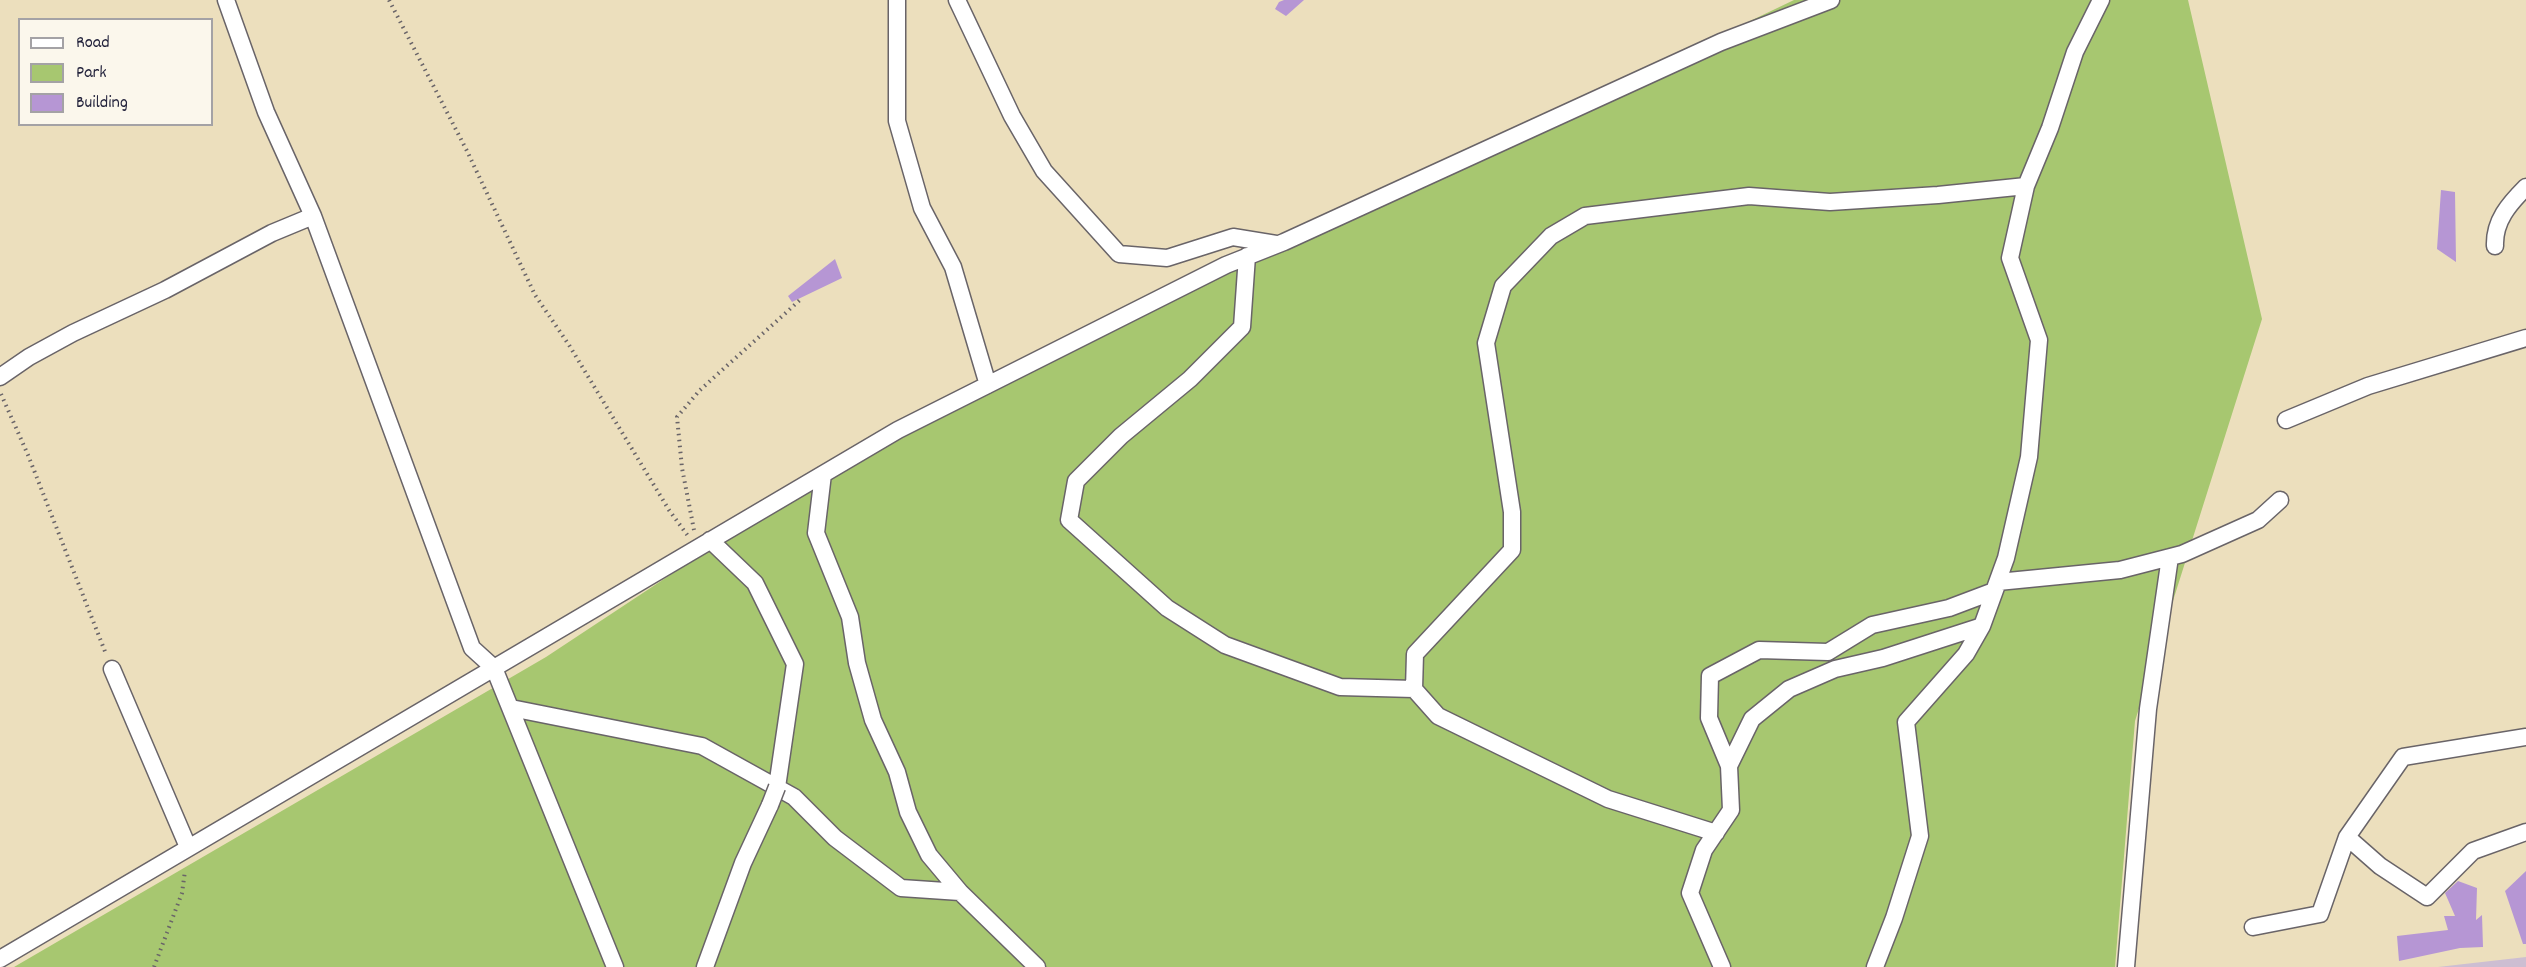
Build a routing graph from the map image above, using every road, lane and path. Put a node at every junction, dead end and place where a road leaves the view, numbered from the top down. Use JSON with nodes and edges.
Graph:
{"nodes":[{"id":1,"x":226,"y":0,"type":"edge"},
{"id":2,"x":389,"y":0,"type":"edge"},
{"id":3,"x":897,"y":0,"type":"edge"},
{"id":4,"x":957,"y":0,"type":"edge"},
{"id":5,"x":1831,"y":0,"type":"edge"},
{"id":6,"x":2101,"y":0,"type":"edge"},
{"id":7,"x":2026,"y":186,"type":"junction"},
{"id":8,"x":2526,"y":187,"type":"edge"},
{"id":9,"x":313,"y":216,"type":"junction"},
{"id":10,"x":1277,"y":244,"type":"junction"},
{"id":11,"x":2495,"y":246,"type":"dead end"},
{"id":12,"x":1247,"y":256,"type":"junction"},
{"id":13,"x":800,"y":300,"type":"dead end"},
{"id":14,"x":2526,"y":338,"type":"edge"},
{"id":15,"x":0,"y":377,"type":"edge"},
{"id":16,"x":988,"y":385,"type":"junction"},
{"id":17,"x":0,"y":393,"type":"edge"},
{"id":18,"x":2286,"y":420,"type":"dead end"},
{"id":19,"x":823,"y":474,"type":"junction"},
{"id":20,"x":2280,"y":500,"type":"dead end"},
{"id":21,"x":704,"y":544,"type":"junction"},
{"id":22,"x":2170,"y":557,"type":"junction"},
{"id":23,"x":1998,"y":582,"type":"junction"},
{"id":24,"x":1982,"y":626,"type":"junction"},
{"id":25,"x":494,"y":668,"type":"junction"},
{"id":26,"x":112,"y":669,"type":"joint"},
{"id":27,"x":1413,"y":689,"type":"junction"},
{"id":28,"x":511,"y":708,"type":"junction"},
{"id":29,"x":2526,"y":737,"type":"edge"},
{"id":30,"x":1729,"y":766,"type":"junction"},
{"id":31,"x":2526,"y":832,"type":"edge"},
{"id":32,"x":1716,"y":833,"type":"junction"},
{"id":33,"x":2347,"y":837,"type":"junction"},
{"id":34,"x":188,"y":847,"type":"junction"},
{"id":35,"x":960,"y":892,"type":"junction"},
{"id":36,"x":2253,"y":927,"type":"dead end"},
{"id":37,"x":0,"y":959,"type":"edge"},
{"id":38,"x":1033,"y":965,"type":"edge"},
{"id":39,"x":154,"y":967,"type":"edge"},
{"id":40,"x":615,"y":967,"type":"edge"},
{"id":41,"x":705,"y":967,"type":"edge"},
{"id":42,"x":1722,"y":967,"type":"edge"},
{"id":43,"x":1875,"y":967,"type":"edge"},
{"id":44,"x":2126,"y":967,"type":"edge"}],
"edges":[{"from":1,"to":9,"type":"street"},
{"from":2,"to":21,"type":"path"},
{"from":3,"to":16,"type":"street"},
{"from":4,"to":10,"type":"street"},
{"from":5,"to":10,"type":"street"},
{"from":6,"to":7,"type":"street"},
{"from":7,"to":23,"type":"street"},
{"from":7,"to":27,"type":"street"},
{"from":8,"to":11,"type":"street"},
{"from":9,"to":15,"type":"street"},
{"from":9,"to":25,"type":"street"},
{"from":10,"to":12,"type":"street"},
{"from":12,"to":16,"type":"street"},
{"from":12,"to":27,"type":"street"},
{"from":13,"to":21,"type":"path"},
{"from":14,"to":18,"type":"street"},
{"from":16,"to":19,"type":"street"},
{"from":17,"to":26,"type":"path"},
{"from":19,"to":21,"type":"street"},
{"from":19,"to":35,"type":"street"},
{"from":20,"to":22,"type":"street"},
{"from":21,"to":25,"type":"street"},
{"from":21,"to":41,"type":"street","bridge":true},
{"from":22,"to":23,"type":"street"},
{"from":22,"to":44,"type":"street"},
{"from":23,"to":24,"type":"street"},
{"from":23,"to":30,"type":"street"},
{"from":24,"to":30,"type":"street"},
{"from":24,"to":43,"type":"street"},
{"from":25,"to":28,"type":"street"},
{"from":25,"to":34,"type":"street"},
{"from":26,"to":34,"type":"street"},
{"from":27,"to":32,"type":"street"},
{"from":28,"to":35,"type":"street"},
{"from":28,"to":40,"type":"street"},
{"from":29,"to":33,"type":"street"},
{"from":30,"to":32,"type":"street"},
{"from":31,"to":33,"type":"street"},
{"from":32,"to":42,"type":"street"},
{"from":33,"to":36,"type":"street"},
{"from":34,"to":37,"type":"street"},
{"from":34,"to":39,"type":"path"},
{"from":35,"to":38,"type":"street"}]}
